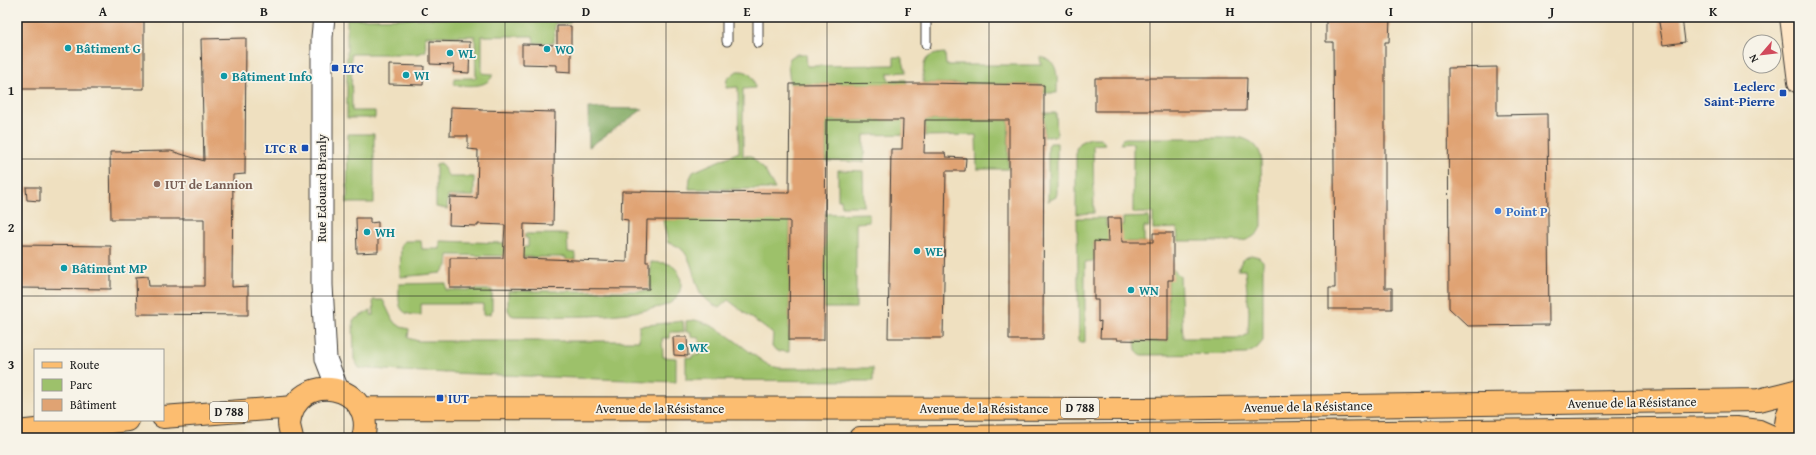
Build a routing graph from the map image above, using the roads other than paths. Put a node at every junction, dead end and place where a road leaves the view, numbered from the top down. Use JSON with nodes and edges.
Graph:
{"nodes":[{"id":1,"x":324,"y":17,"type":"edge"},
{"id":2,"x":727,"y":17,"type":"edge"},
{"id":3,"x":758,"y":17,"type":"edge"},
{"id":4,"x":926,"y":17,"type":"edge"},
{"id":5,"x":1791,"y":17,"type":"edge"},
{"id":6,"x":727,"y":41,"type":"dead end"},
{"id":7,"x":758,"y":43,"type":"dead end"},
{"id":8,"x":926,"y":44,"type":"dead end"},
{"id":9,"x":1799,"y":82,"type":"edge"},
{"id":10,"x":326,"y":359,"type":"junction"},
{"id":11,"x":338,"y":390,"type":"junction"},
{"id":12,"x":1799,"y":391,"type":"edge"},
{"id":13,"x":310,"y":392,"type":"junction"},
{"id":14,"x":294,"y":407,"type":"junction"},
{"id":15,"x":360,"y":408,"type":"junction"},
{"id":16,"x":164,"y":417,"type":"edge"},
{"id":17,"x":119,"y":421,"type":"edge"},
{"id":18,"x":138,"y":421,"type":"edge"},
{"id":19,"x":17,"y":432,"type":"edge"},
{"id":20,"x":73,"y":438,"type":"edge"},
{"id":21,"x":292,"y":438,"type":"edge"},
{"id":22,"x":363,"y":438,"type":"edge"},
{"id":23,"x":860,"y":438,"type":"edge"},
{"id":24,"x":1775,"y":438,"type":"edge"},
{"id":25,"x":1785,"y":438,"type":"edge"}],
"edges":[{"from":1,"to":10,"type":"street","name":"Rue Edouard Branly"},
{"from":2,"to":6,"type":"lane"},
{"from":3,"to":7,"type":"lane"},
{"from":4,"to":8,"type":"lane"},
{"from":5,"to":9,"type":"main road"},
{"from":10,"to":11,"type":"street","name":"Rue Edouard Branly"},
{"from":10,"to":13,"type":"street","name":"Rue Edouard Branly"},
{"from":11,"to":13,"type":"main road"},
{"from":11,"to":15,"type":"main road"},
{"from":12,"to":15,"type":"main road","name":"Avenue de la Résistance","number":"D 788"},
{"from":12,"to":25,"type":"main road"},
{"from":13,"to":14,"type":"main road"},
{"from":14,"to":16,"type":"main road","number":"D 788"},
{"from":14,"to":21,"type":"main road"},
{"from":15,"to":22,"type":"main road"},
{"from":17,"to":19,"type":"main road"},
{"from":18,"to":20,"type":"main road"},
{"from":23,"to":24,"type":"main road","name":"Avenue de la Résistance","number":"D 788"}]}
